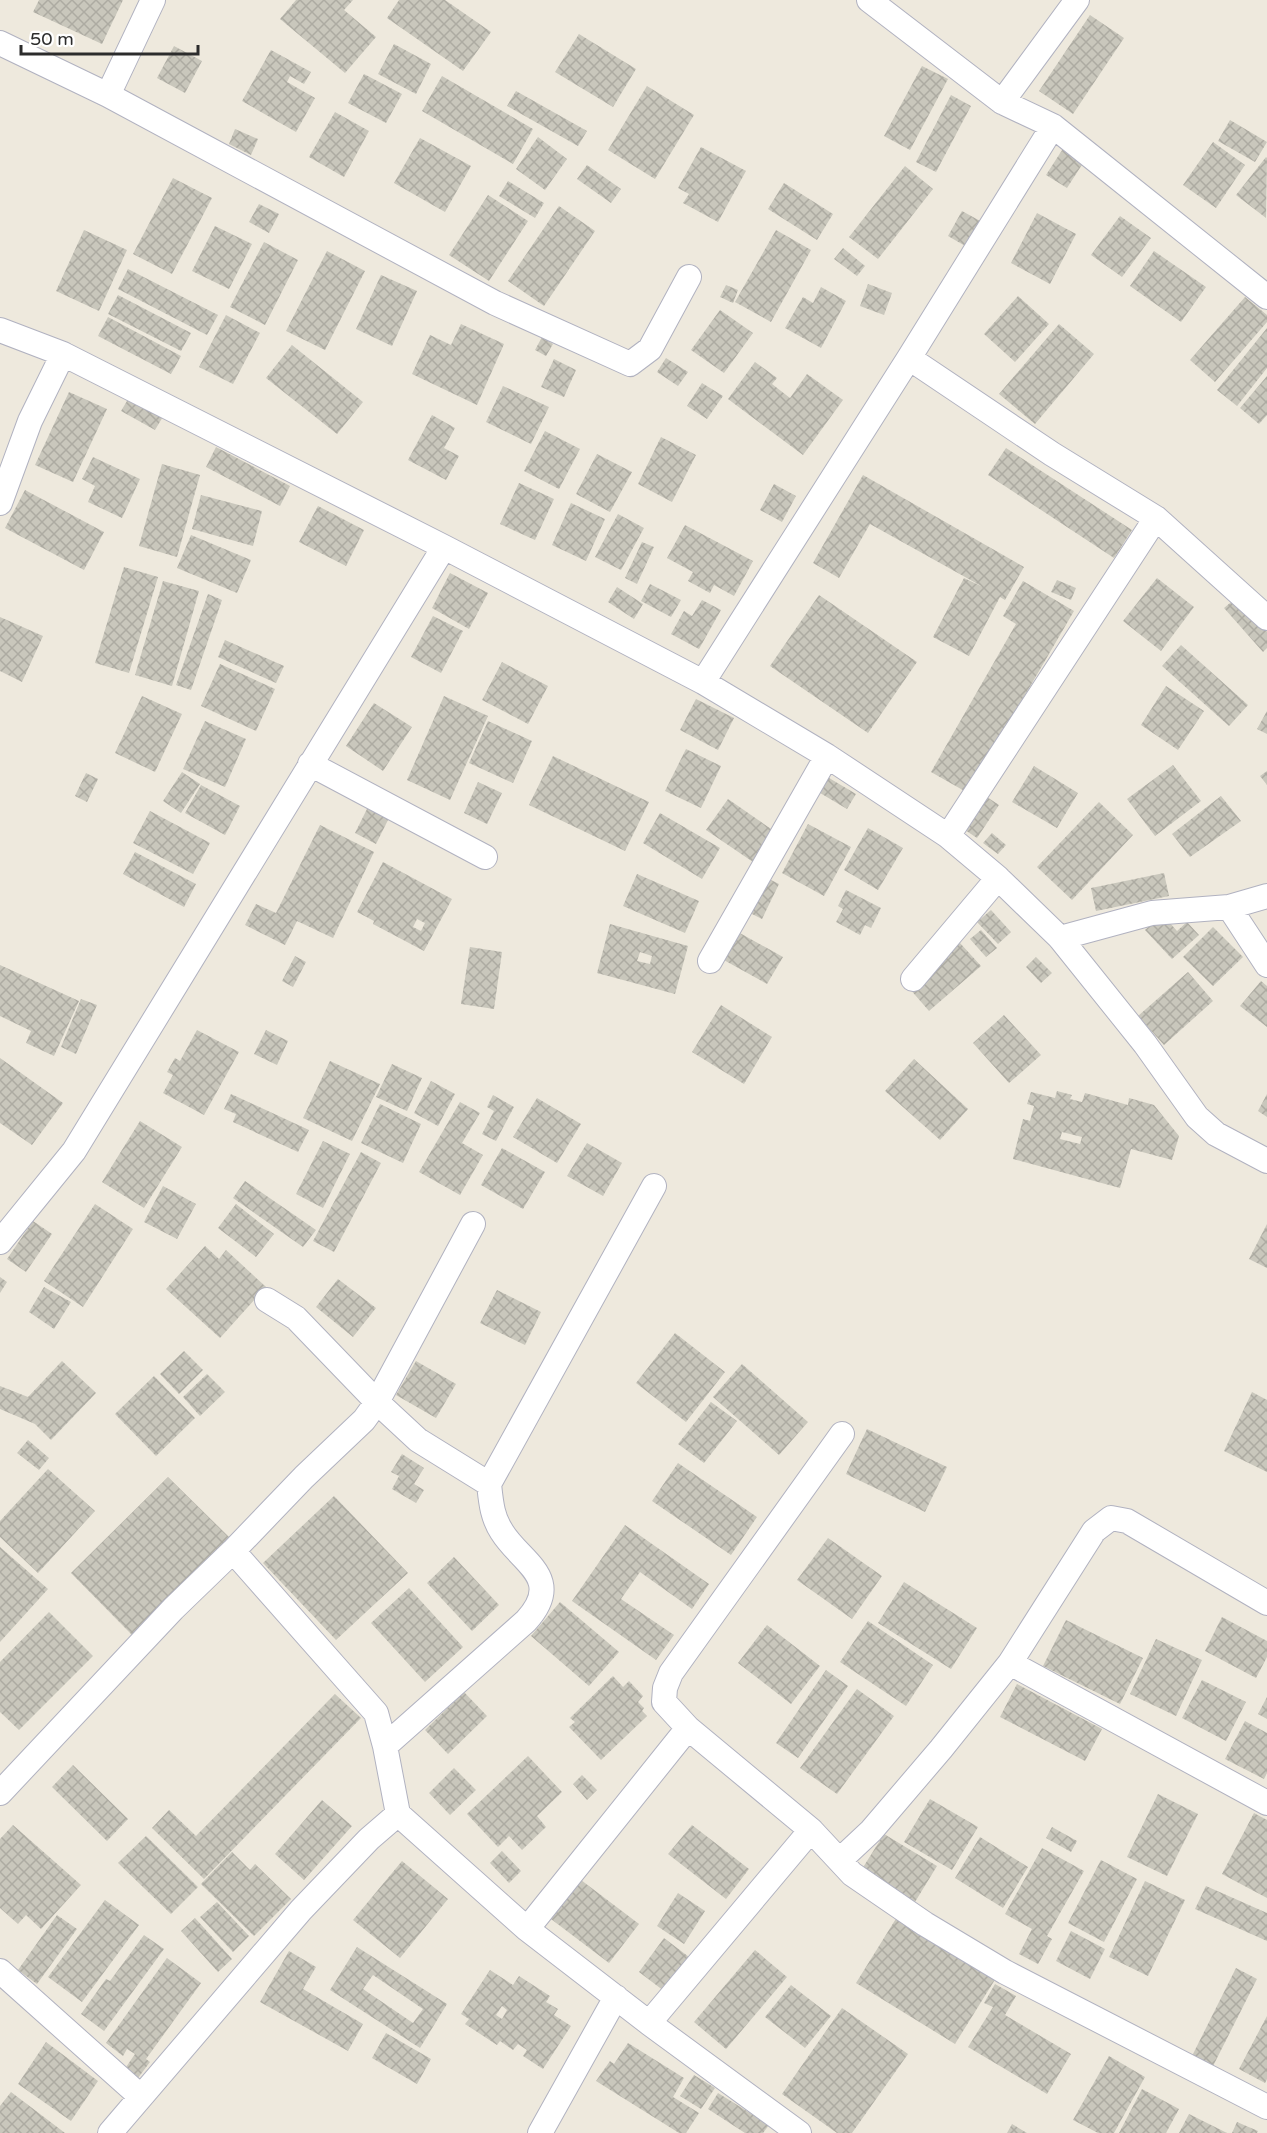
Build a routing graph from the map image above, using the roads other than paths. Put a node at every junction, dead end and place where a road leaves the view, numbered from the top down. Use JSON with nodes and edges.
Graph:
{"nodes":[{"id":1,"x":153,"y":0,"type":"edge"},
{"id":2,"x":868,"y":0,"type":"edge"},
{"id":3,"x":1077,"y":0,"type":"edge"},
{"id":4,"x":0,"y":43,"type":"edge"},
{"id":5,"x":108,"y":95,"type":"junction"},
{"id":6,"x":1002,"y":102,"type":"junction"},
{"id":7,"x":1053,"y":126,"type":"junction"},
{"id":8,"x":689,"y":277,"type":"dead end"},
{"id":9,"x":1267,"y":297,"type":"edge"},
{"id":10,"x":0,"y":330,"type":"edge"},
{"id":11,"x":63,"y":354,"type":"junction"},
{"id":12,"x":909,"y":358,"type":"junction"},
{"id":13,"x":0,"y":502,"type":"edge"},
{"id":14,"x":1156,"y":518,"type":"junction"},
{"id":15,"x":444,"y":547,"type":"junction"},
{"id":16,"x":1267,"y":618,"type":"edge"},
{"id":17,"x":703,"y":682,"type":"junction"},
{"id":18,"x":827,"y":756,"type":"junction"},
{"id":19,"x":310,"y":764,"type":"junction"},
{"id":20,"x":948,"y":836,"type":"junction"},
{"id":21,"x":485,"y":857,"type":"dead end"},
{"id":22,"x":999,"y":878,"type":"junction"},
{"id":23,"x":1267,"y":896,"type":"edge"},
{"id":24,"x":1229,"y":906,"type":"junction"},
{"id":25,"x":1060,"y":938,"type":"junction"},
{"id":26,"x":711,"y":961,"type":"dead end"},
{"id":27,"x":1267,"y":965,"type":"edge"},
{"id":28,"x":913,"y":979,"type":"dead end"},
{"id":29,"x":1267,"y":1161,"type":"edge"},
{"id":30,"x":654,"y":1186,"type":"dead end"},
{"id":31,"x":473,"y":1224,"type":"dead end"},
{"id":32,"x":0,"y":1242,"type":"edge"},
{"id":33,"x":267,"y":1300,"type":"dead end"},
{"id":34,"x":377,"y":1402,"type":"junction"},
{"id":35,"x":842,"y":1434,"type":"dead end"},
{"id":36,"x":489,"y":1484,"type":"junction"},
{"id":37,"x":233,"y":1551,"type":"junction"},
{"id":38,"x":1267,"y":1603,"type":"edge"},
{"id":39,"x":1010,"y":1663,"type":"junction"},
{"id":40,"x":688,"y":1728,"type":"junction"},
{"id":41,"x":385,"y":1746,"type":"junction"},
{"id":42,"x":0,"y":1793,"type":"edge"},
{"id":43,"x":1267,"y":1803,"type":"edge"},
{"id":44,"x":398,"y":1814,"type":"junction"},
{"id":45,"x":811,"y":1830,"type":"junction"},
{"id":46,"x":840,"y":1860,"type":"junction"},
{"id":47,"x":527,"y":1929,"type":"junction"},
{"id":48,"x":0,"y":1971,"type":"edge"},
{"id":49,"x":616,"y":1997,"type":"junction"},
{"id":50,"x":649,"y":2023,"type":"junction"},
{"id":51,"x":140,"y":2096,"type":"junction"},
{"id":52,"x":1267,"y":2107,"type":"edge"},
{"id":53,"x":110,"y":2133,"type":"edge"},
{"id":54,"x":540,"y":2133,"type":"edge"},
{"id":55,"x":799,"y":2133,"type":"edge"}],
"edges":[{"from":1,"to":5,"type":"street"},
{"from":2,"to":6,"type":"street"},
{"from":3,"to":6,"type":"street"},
{"from":4,"to":5,"type":"street"},
{"from":5,"to":8,"type":"street"},
{"from":6,"to":7,"type":"street"},
{"from":7,"to":9,"type":"street"},
{"from":7,"to":12,"type":"street"},
{"from":10,"to":11,"type":"street"},
{"from":11,"to":13,"type":"street"},
{"from":11,"to":15,"type":"street"},
{"from":12,"to":14,"type":"street"},
{"from":12,"to":17,"type":"street"},
{"from":14,"to":16,"type":"street"},
{"from":14,"to":20,"type":"street"},
{"from":15,"to":17,"type":"street"},
{"from":15,"to":19,"type":"street"},
{"from":17,"to":18,"type":"street"},
{"from":18,"to":20,"type":"street"},
{"from":18,"to":26,"type":"street"},
{"from":19,"to":21,"type":"street"},
{"from":19,"to":32,"type":"street"},
{"from":20,"to":22,"type":"street"},
{"from":22,"to":25,"type":"street"},
{"from":22,"to":28,"type":"street"},
{"from":23,"to":24,"type":"street"},
{"from":24,"to":25,"type":"street"},
{"from":24,"to":27,"type":"street"},
{"from":25,"to":29,"type":"street"},
{"from":30,"to":36,"type":"street"},
{"from":31,"to":34,"type":"street"},
{"from":33,"to":34,"type":"street"},
{"from":34,"to":36,"type":"street"},
{"from":34,"to":37,"type":"street"},
{"from":35,"to":40,"type":"street"},
{"from":36,"to":41,"type":"street"},
{"from":37,"to":41,"type":"street"},
{"from":37,"to":42,"type":"street"},
{"from":38,"to":39,"type":"street"},
{"from":39,"to":43,"type":"street"},
{"from":39,"to":46,"type":"street"},
{"from":40,"to":45,"type":"street"},
{"from":40,"to":47,"type":"street"},
{"from":41,"to":44,"type":"street"},
{"from":44,"to":47,"type":"street"},
{"from":44,"to":51,"type":"street"},
{"from":45,"to":46,"type":"street"},
{"from":45,"to":50,"type":"street"},
{"from":46,"to":52,"type":"street"},
{"from":47,"to":49,"type":"street"},
{"from":48,"to":51,"type":"street"},
{"from":49,"to":50,"type":"street"},
{"from":49,"to":54,"type":"street"},
{"from":50,"to":55,"type":"street"},
{"from":51,"to":53,"type":"street"}]}
